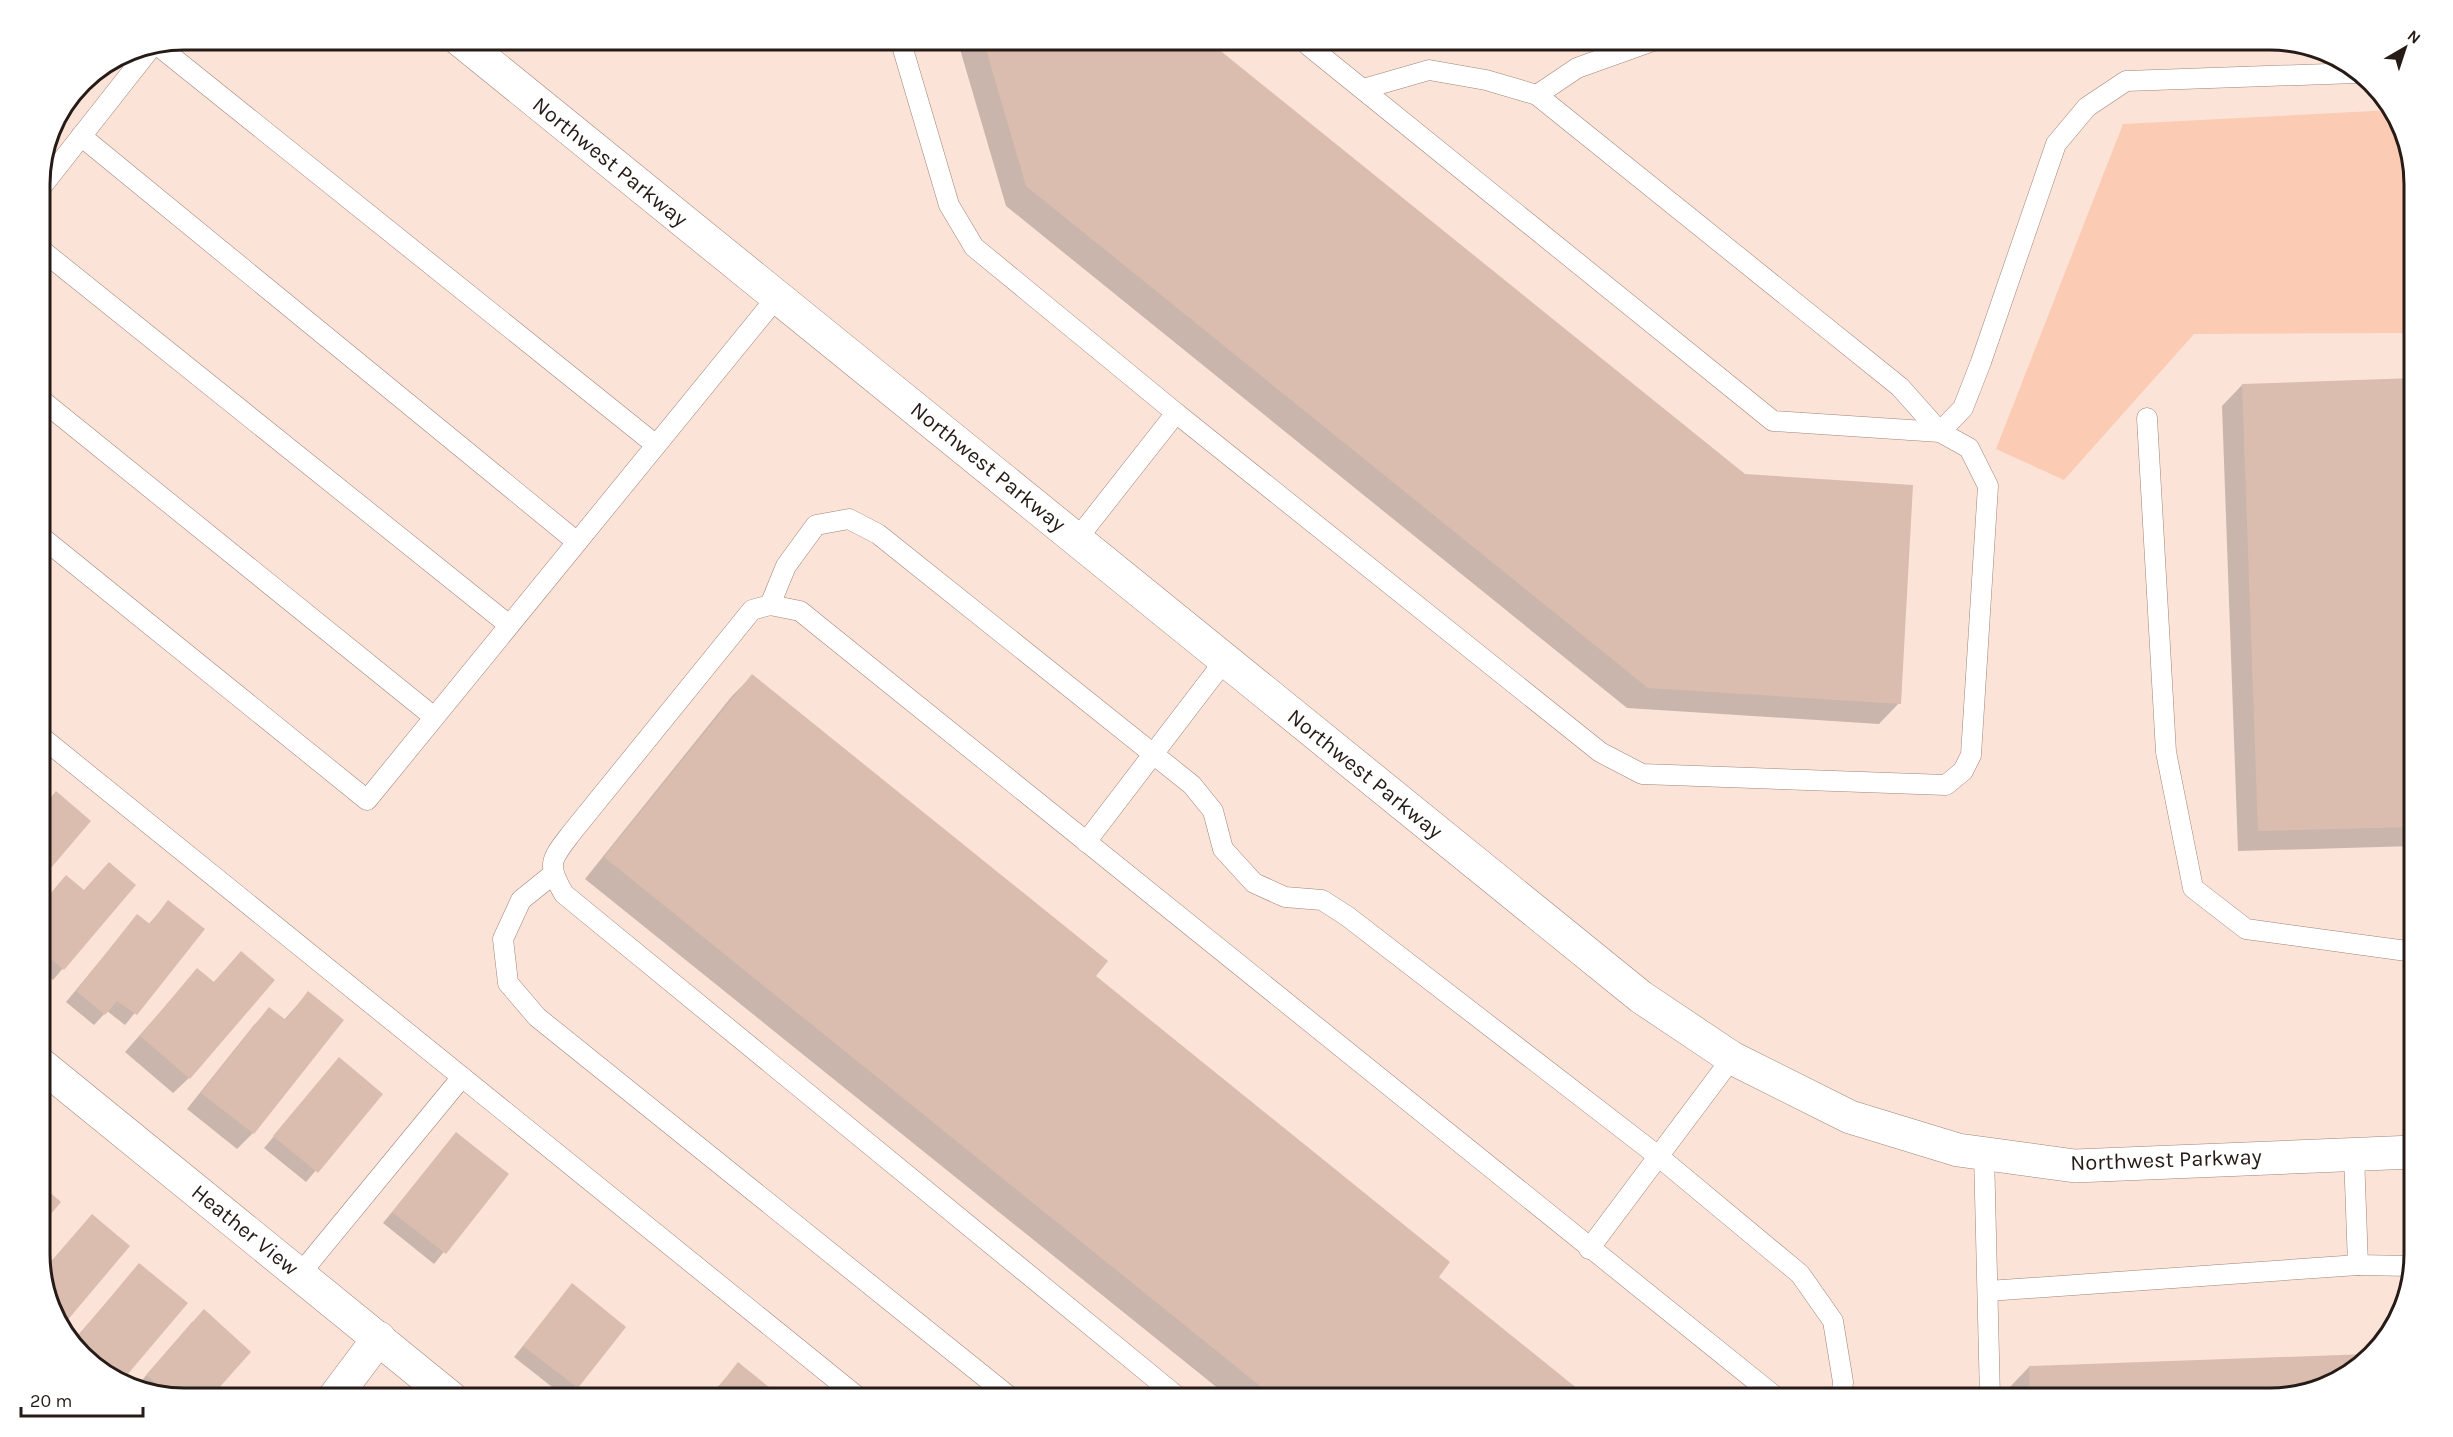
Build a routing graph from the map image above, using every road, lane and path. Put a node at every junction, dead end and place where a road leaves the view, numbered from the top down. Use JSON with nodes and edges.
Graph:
{"nodes":[{"id":1,"x":473,"y":50,"type":"edge"},
{"id":2,"x":903,"y":50,"type":"edge"},
{"id":3,"x":1315,"y":50,"type":"edge"},
{"id":4,"x":1627,"y":50,"type":"edge"},
{"id":5,"x":163,"y":51,"type":"edge"},
{"id":6,"x":147,"y":55,"type":"edge"},
{"id":7,"x":2346,"y":73,"type":"edge"},
{"id":8,"x":1363,"y":89,"type":"junction"},
{"id":9,"x":1537,"y":95,"type":"junction"},
{"id":10,"x":81,"y":136,"type":"junction"},
{"id":11,"x":50,"y":176,"type":"edge"},
{"id":12,"x":50,"y":257,"type":"edge"},
{"id":13,"x":777,"y":297,"type":"junction"},
{"id":14,"x":50,"y":407,"type":"edge"},
{"id":15,"x":1176,"y":412,"type":"junction"},
{"id":16,"x":2147,"y":418,"type":"dead end"},
{"id":17,"x":1940,"y":432,"type":"junction"},
{"id":18,"x":656,"y":445,"type":"junction"},
{"id":19,"x":1077,"y":539,"type":"junction"},
{"id":20,"x":577,"y":542,"type":"junction"},
{"id":21,"x":50,"y":544,"type":"edge"},
{"id":22,"x":770,"y":605,"type":"junction"},
{"id":23,"x":509,"y":625,"type":"junction"},
{"id":24,"x":1225,"y":660,"type":"junction"},
{"id":25,"x":434,"y":717,"type":"junction"},
{"id":26,"x":50,"y":744,"type":"edge"},
{"id":27,"x":1153,"y":754,"type":"junction"},
{"id":28,"x":1086,"y":843,"type":"junction"},
{"id":29,"x":552,"y":874,"type":"junction"},
{"id":30,"x":2404,"y":951,"type":"edge"},
{"id":31,"x":1732,"y":1058,"type":"junction"},
{"id":32,"x":50,"y":1072,"type":"edge"},
{"id":33,"x":462,"y":1077,"type":"junction"},
{"id":34,"x":2404,"y":1152,"type":"edge"},
{"id":35,"x":1984,"y":1153,"type":"junction"},
{"id":36,"x":2354,"y":1154,"type":"junction"},
{"id":37,"x":1658,"y":1156,"type":"junction"},
{"id":38,"x":1589,"y":1249,"type":"junction"},
{"id":39,"x":2358,"y":1265,"type":"junction"},
{"id":40,"x":2403,"y":1266,"type":"edge"},
{"id":41,"x":300,"y":1274,"type":"junction"},
{"id":42,"x":1988,"y":1291,"type":"junction"},
{"id":43,"x":378,"y":1338,"type":"junction"},
{"id":44,"x":340,"y":1388,"type":"edge"},
{"id":45,"x":439,"y":1388,"type":"edge"},
{"id":46,"x":847,"y":1388,"type":"edge"},
{"id":47,"x":999,"y":1388,"type":"edge"},
{"id":48,"x":1167,"y":1388,"type":"edge"},
{"id":49,"x":1764,"y":1388,"type":"edge"},
{"id":50,"x":1842,"y":1388,"type":"edge"},
{"id":51,"x":1990,"y":1388,"type":"edge"}],
"edges":[{"from":1,"to":13,"type":"street","name":"Northwest Parkway"},
{"from":2,"to":15,"type":"lane"},
{"from":3,"to":8,"type":"lane"},
{"from":4,"to":9,"type":"lane"},
{"from":5,"to":18,"type":"lane"},
{"from":6,"to":10,"type":"lane"},
{"from":7,"to":17,"type":"lane"},
{"from":8,"to":9,"type":"lane"},
{"from":8,"to":17,"type":"lane"},
{"from":9,"to":17,"type":"lane"},
{"from":10,"to":11,"type":"lane"},
{"from":10,"to":20,"type":"lane"},
{"from":12,"to":23,"type":"lane"},
{"from":13,"to":18,"type":"lane"},
{"from":13,"to":19,"type":"street","name":"Northwest Parkway"},
{"from":14,"to":25,"type":"lane"},
{"from":15,"to":17,"type":"lane"},
{"from":15,"to":19,"type":"lane"},
{"from":16,"to":30,"type":"lane"},
{"from":18,"to":20,"type":"lane"},
{"from":19,"to":24,"type":"street","name":"Northwest Parkway"},
{"from":20,"to":23,"type":"lane"},
{"from":21,"to":25,"type":"lane"},
{"from":22,"to":27,"type":"lane"},
{"from":22,"to":28,"type":"lane"},
{"from":22,"to":29,"type":"lane"},
{"from":23,"to":25,"type":"lane"},
{"from":24,"to":27,"type":"lane"},
{"from":24,"to":31,"type":"street","name":"Northwest Parkway"},
{"from":26,"to":33,"type":"lane"},
{"from":27,"to":28,"type":"lane"},
{"from":27,"to":37,"type":"lane"},
{"from":28,"to":38,"type":"lane"},
{"from":29,"to":47,"type":"lane"},
{"from":29,"to":48,"type":"lane"},
{"from":31,"to":35,"type":"street","name":"Northwest Parkway"},
{"from":31,"to":37,"type":"lane"},
{"from":32,"to":41,"type":"street","name":"Heather View"},
{"from":33,"to":41,"type":"lane"},
{"from":33,"to":46,"type":"lane"},
{"from":34,"to":36,"type":"street","name":"Northwest Parkway"},
{"from":35,"to":36,"type":"street","name":"Northwest Parkway"},
{"from":35,"to":42,"type":"lane"},
{"from":36,"to":39,"type":"lane"},
{"from":37,"to":38,"type":"lane"},
{"from":37,"to":50,"type":"lane"},
{"from":38,"to":49,"type":"lane"},
{"from":39,"to":40,"type":"lane"},
{"from":39,"to":42,"type":"lane"},
{"from":41,"to":43,"type":"street","name":"Heather View"},
{"from":42,"to":51,"type":"lane"},
{"from":43,"to":44,"type":"street"},
{"from":43,"to":45,"type":"street","name":"Heather View"}]}
